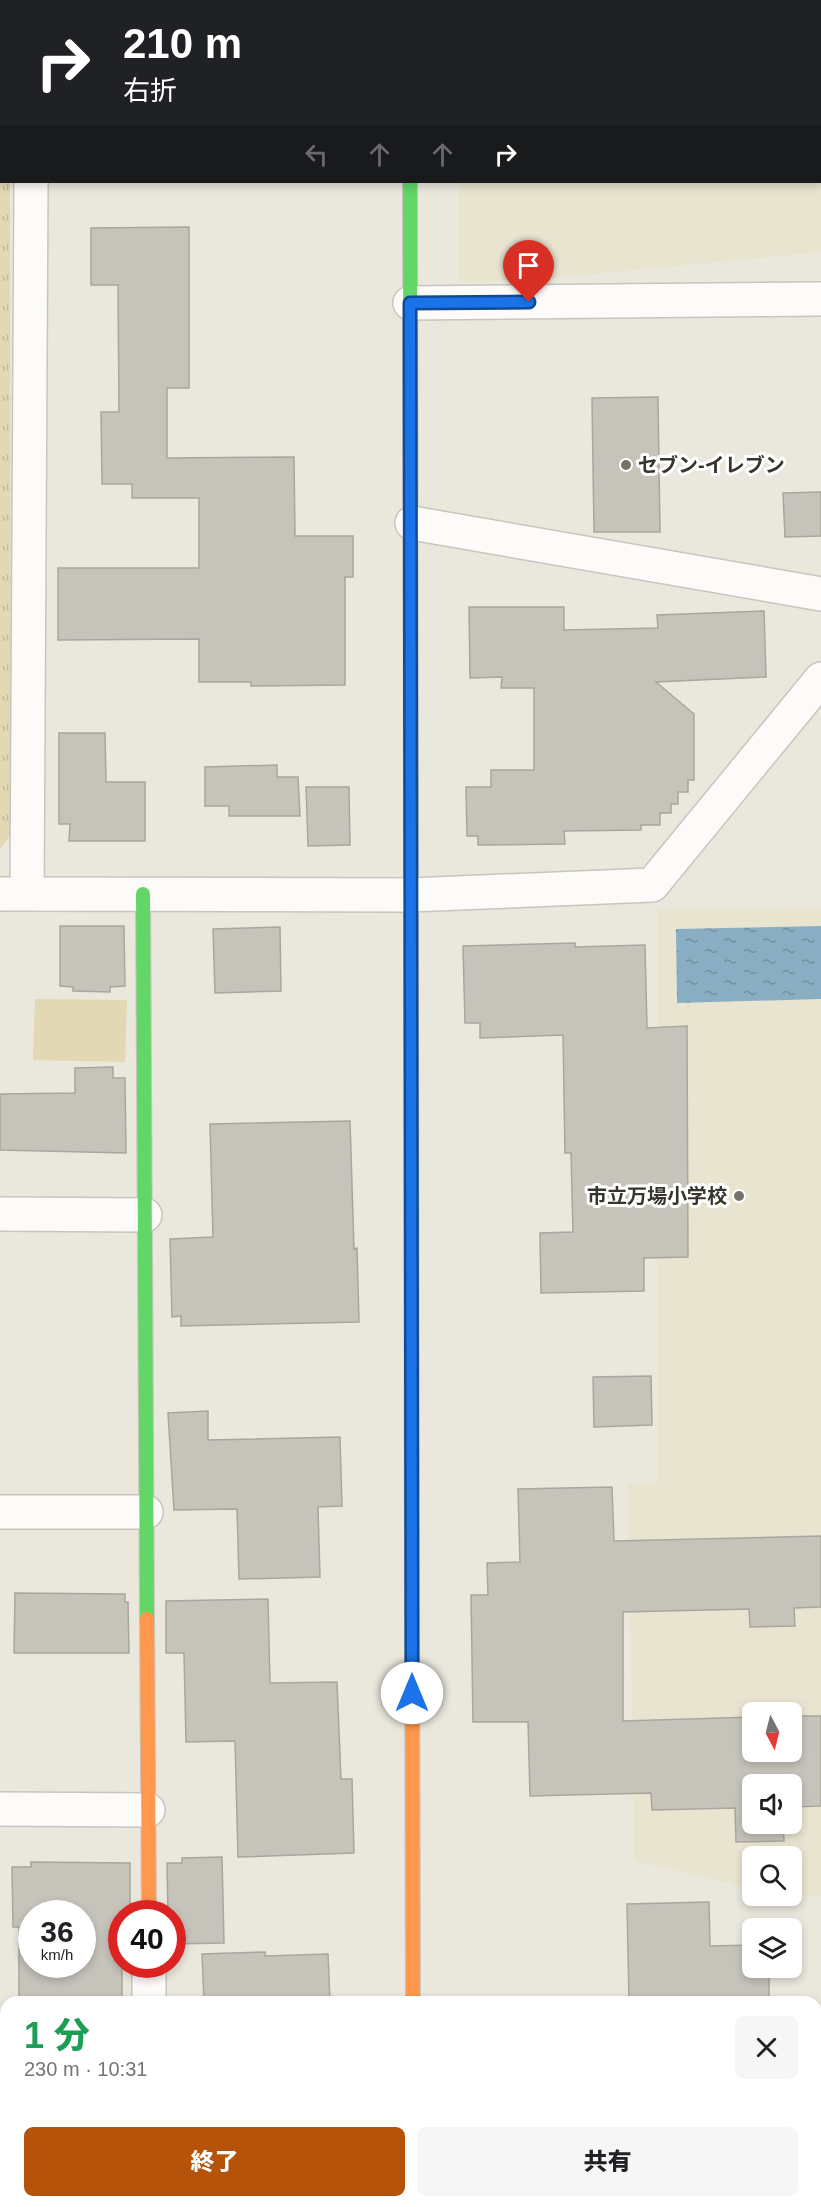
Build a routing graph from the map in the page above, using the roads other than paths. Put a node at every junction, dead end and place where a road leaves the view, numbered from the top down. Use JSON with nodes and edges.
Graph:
{"nodes":[{"id":1,"x":31,"y":183,"type":"edge"},
{"id":2,"x":410,"y":183,"type":"edge"},
{"id":3,"x":821,"y":299,"type":"edge"},
{"id":4,"x":410,"y":303,"type":"junction"},
{"id":5,"x":412,"y":523,"type":"junction"},
{"id":6,"x":821,"y":594,"type":"edge"},
{"id":7,"x":821,"y":680,"type":"edge"},
{"id":8,"x":13,"y":894,"type":"edge"},
{"id":9,"x":143,"y":894,"type":"junction"},
{"id":10,"x":410,"y":895,"type":"junction"},
{"id":11,"x":0,"y":1214,"type":"edge"},
{"id":12,"x":145,"y":1215,"type":"junction"},
{"id":13,"x":0,"y":1512,"type":"edge"},
{"id":14,"x":146,"y":1512,"type":"junction"},
{"id":15,"x":0,"y":1809,"type":"edge"},
{"id":16,"x":148,"y":1810,"type":"junction"},
{"id":17,"x":149,"y":1900,"type":"edge"},
{"id":18,"x":149,"y":1978,"type":"edge"},
{"id":19,"x":149,"y":1996,"type":"edge"},
{"id":20,"x":413,"y":1996,"type":"edge"}],
"edges":[{"from":1,"to":8,"type":"street"},
{"from":2,"to":4,"type":"street"},
{"from":3,"to":4,"type":"street"},
{"from":4,"to":5,"type":"street"},
{"from":5,"to":6,"type":"street"},
{"from":5,"to":10,"type":"street"},
{"from":7,"to":10,"type":"street"},
{"from":8,"to":9,"type":"street"},
{"from":9,"to":10,"type":"street"},
{"from":9,"to":12,"type":"street"},
{"from":10,"to":20,"type":"street"},
{"from":11,"to":12,"type":"street"},
{"from":12,"to":14,"type":"street"},
{"from":13,"to":14,"type":"street"},
{"from":14,"to":16,"type":"street"},
{"from":15,"to":16,"type":"street"},
{"from":16,"to":17,"type":"street"},
{"from":18,"to":19,"type":"street"}]}
